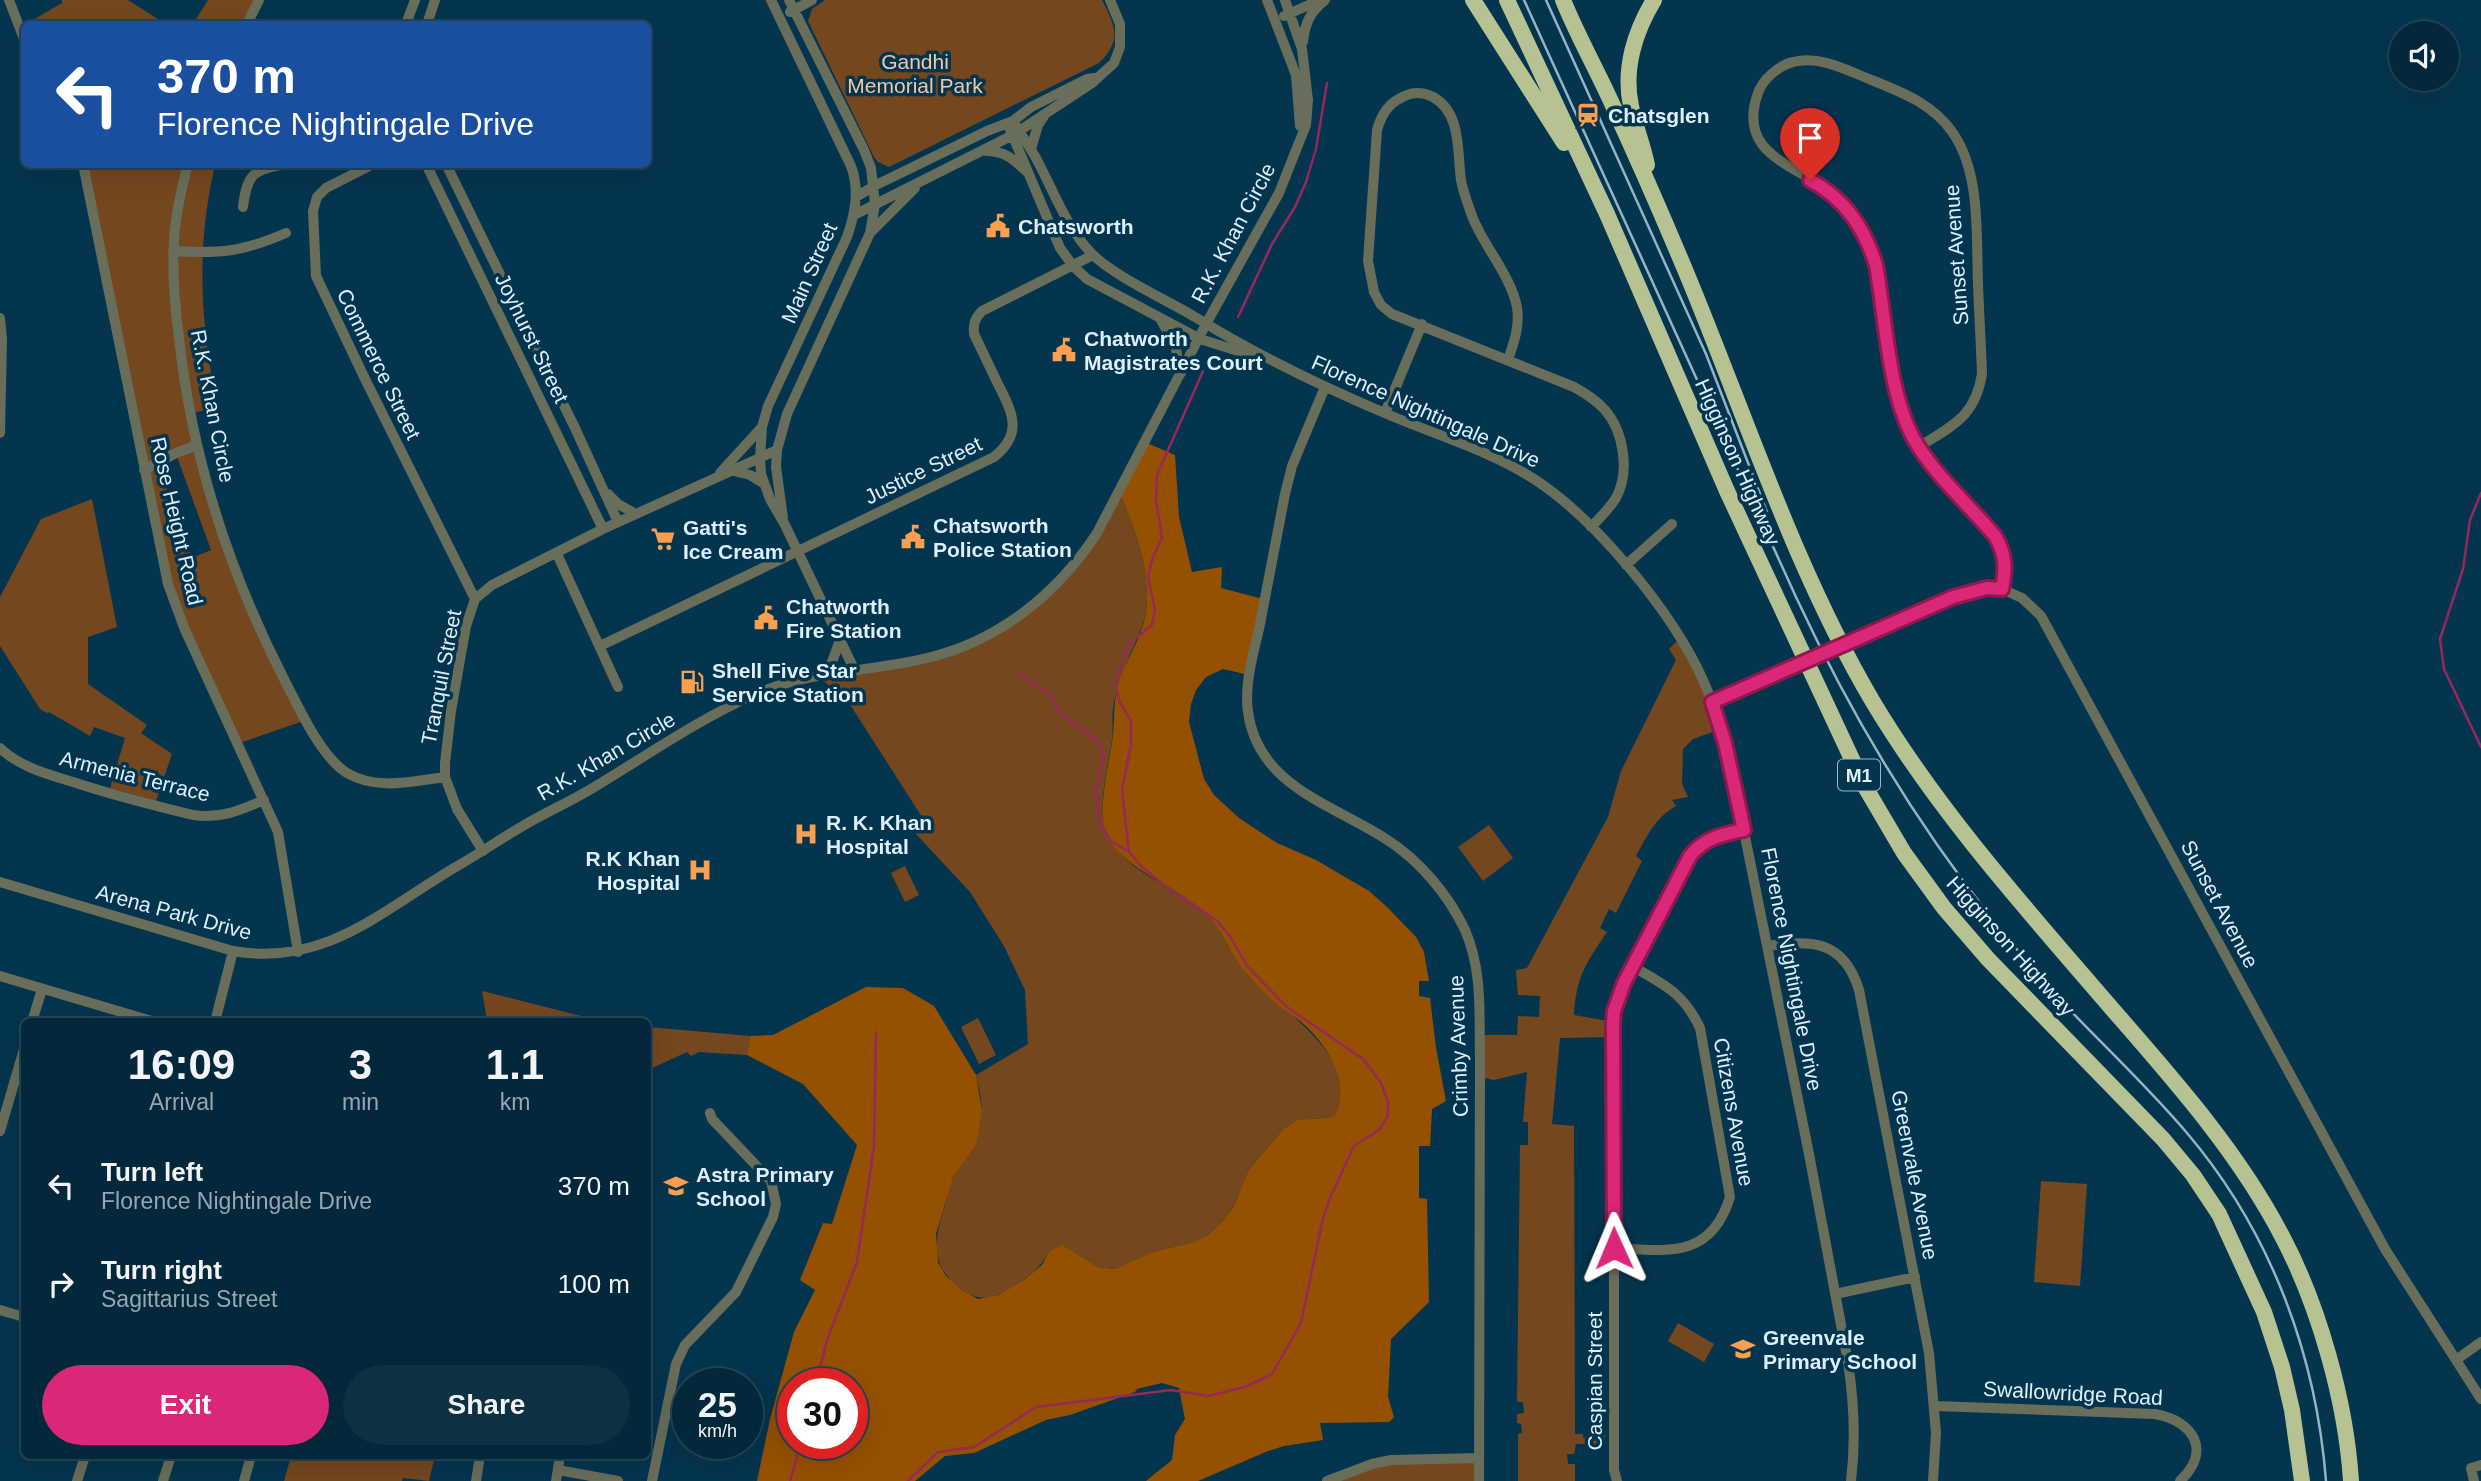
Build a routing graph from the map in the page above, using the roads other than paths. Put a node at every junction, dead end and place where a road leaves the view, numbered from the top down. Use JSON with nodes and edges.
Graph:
{"nodes":[{"id":1,"x":9,"y":0,"type":"edge"},
{"id":2,"x":259,"y":0,"type":"edge"},
{"id":3,"x":415,"y":0,"type":"edge"},
{"id":4,"x":435,"y":0,"type":"edge"},
{"id":5,"x":771,"y":0,"type":"edge"},
{"id":6,"x":814,"y":0,"type":"edge"},
{"id":7,"x":1110,"y":0,"type":"edge"},
{"id":8,"x":1286,"y":0,"type":"edge"},
{"id":9,"x":1322,"y":0,"type":"edge"},
{"id":10,"x":1473,"y":0,"type":"edge"},
{"id":11,"x":1482,"y":0,"type":"edge"},
{"id":12,"x":1507,"y":0,"type":"edge"},
{"id":13,"x":1563,"y":0,"type":"edge"},
{"id":14,"x":1654,"y":0,"type":"edge"},
{"id":15,"x":1268,"y":4,"type":"edge"},
{"id":16,"x":792,"y":5,"type":"edge"},
{"id":17,"x":1290,"y":13,"type":"junction"},
{"id":18,"x":780,"y":17,"type":"junction"},
{"id":19,"x":1275,"y":20,"type":"junction"},
{"id":20,"x":248,"y":21,"type":"edge"},
{"id":21,"x":407,"y":21,"type":"edge"},
{"id":22,"x":428,"y":21,"type":"edge"},
{"id":23,"x":802,"y":26,"type":"junction"},
{"id":24,"x":21,"y":30,"type":"edge"},
{"id":25,"x":1302,"y":50,"type":"junction"},
{"id":26,"x":1520,"y":72,"type":"junction"},
{"id":27,"x":1096,"y":78,"type":"junction"},
{"id":28,"x":1048,"y":111,"type":"junction"},
{"id":29,"x":1013,"y":128,"type":"junction"},
{"id":30,"x":1299,"y":142,"type":"junction"},
{"id":31,"x":1031,"y":149,"type":"junction"},
{"id":32,"x":983,"y":151,"type":"junction"},
{"id":33,"x":84,"y":168,"type":"edge"},
{"id":34,"x":187,"y":168,"type":"edge"},
{"id":35,"x":261,"y":168,"type":"edge"},
{"id":36,"x":364,"y":168,"type":"edge"},
{"id":37,"x":428,"y":168,"type":"edge"},
{"id":38,"x":448,"y":168,"type":"edge"},
{"id":39,"x":1028,"y":173,"type":"junction"},
{"id":40,"x":924,"y":179,"type":"junction"},
{"id":41,"x":874,"y":186,"type":"junction"},
{"id":42,"x":856,"y":197,"type":"junction"},
{"id":43,"x":1656,"y":203,"type":"junction"},
{"id":44,"x":875,"y":204,"type":"junction"},
{"id":45,"x":243,"y":207,"type":"dead end"},
{"id":46,"x":1607,"y":214,"type":"junction"},
{"id":47,"x":854,"y":215,"type":"junction"},
{"id":48,"x":285,"y":233,"type":"dead end"},
{"id":49,"x":870,"y":233,"type":"junction"},
{"id":50,"x":173,"y":251,"type":"junction"},
{"id":51,"x":1093,"y":255,"type":"junction"},
{"id":52,"x":492,"y":258,"type":"junction"},
{"id":53,"x":1073,"y":266,"type":"junction"},
{"id":54,"x":475,"y":267,"type":"junction"},
{"id":55,"x":0,"y":318,"type":"edge"},
{"id":56,"x":1161,"y":319,"type":"junction"},
{"id":57,"x":1206,"y":324,"type":"junction"},
{"id":58,"x":1422,"y":324,"type":"junction"},
{"id":59,"x":1200,"y":338,"type":"junction"},
{"id":60,"x":1508,"y":359,"type":"junction"},
{"id":61,"x":1274,"y":362,"type":"junction"},
{"id":62,"x":1181,"y":376,"type":"junction"},
{"id":63,"x":1325,"y":387,"type":"junction"},
{"id":64,"x":1385,"y":413,"type":"junction"},
{"id":65,"x":762,"y":427,"type":"junction"},
{"id":66,"x":0,"y":433,"type":"edge"},
{"id":67,"x":197,"y":445,"type":"junction"},
{"id":68,"x":1919,"y":447,"type":"junction"},
{"id":69,"x":777,"y":450,"type":"junction"},
{"id":70,"x":760,"y":458,"type":"junction"},
{"id":71,"x":144,"y":470,"type":"junction"},
{"id":72,"x":730,"y":470,"type":"junction"},
{"id":73,"x":718,"y":475,"type":"junction"},
{"id":74,"x":763,"y":483,"type":"junction"},
{"id":75,"x":604,"y":489,"type":"junction"},
{"id":76,"x":636,"y":513,"type":"junction"},
{"id":77,"x":618,"y":522,"type":"junction"},
{"id":78,"x":1672,"y":524,"type":"dead end"},
{"id":79,"x":785,"y":525,"type":"junction"},
{"id":80,"x":1591,"y":527,"type":"junction"},
{"id":81,"x":603,"y":529,"type":"junction"},
{"id":82,"x":797,"y":552,"type":"junction"},
{"id":83,"x":557,"y":554,"type":"junction"},
{"id":84,"x":1626,"y":565,"type":"junction"},
{"id":85,"x":2002,"y":589,"type":"junction"},
{"id":86,"x":475,"y":599,"type":"junction"},
{"id":87,"x":840,"y":640,"type":"junction"},
{"id":88,"x":600,"y":646,"type":"junction"},
{"id":89,"x":854,"y":669,"type":"junction"},
{"id":90,"x":818,"y":675,"type":"junction"},
{"id":91,"x":618,"y":687,"type":"dead end"},
{"id":92,"x":1712,"y":702,"type":"junction"},
{"id":93,"x":0,"y":748,"type":"edge"},
{"id":94,"x":445,"y":776,"type":"junction"},
{"id":95,"x":264,"y":800,"type":"junction"},
{"id":96,"x":1744,"y":830,"type":"junction"},
{"id":97,"x":483,"y":851,"type":"junction"},
{"id":98,"x":0,"y":882,"type":"edge"},
{"id":99,"x":1768,"y":946,"type":"junction"},
{"id":100,"x":233,"y":951,"type":"junction"},
{"id":101,"x":298,"y":953,"type":"junction"},
{"id":102,"x":1632,"y":966,"type":"junction"},
{"id":103,"x":0,"y":976,"type":"edge"},
{"id":104,"x":42,"y":989,"type":"junction"},
{"id":105,"x":121,"y":1017,"type":"edge"},
{"id":106,"x":33,"y":1018,"type":"edge"},
{"id":107,"x":216,"y":1018,"type":"edge"},
{"id":108,"x":21,"y":1059,"type":"edge"},
{"id":109,"x":710,"y":1113,"type":"dead end"},
{"id":110,"x":0,"y":1131,"type":"edge"},
{"id":111,"x":1614,"y":1248,"type":"junction"},
{"id":112,"x":1914,"y":1277,"type":"junction"},
{"id":113,"x":1835,"y":1294,"type":"junction"},
{"id":114,"x":0,"y":1310,"type":"edge"},
{"id":115,"x":21,"y":1316,"type":"edge"},
{"id":116,"x":2481,"y":1342,"type":"edge"},
{"id":117,"x":2456,"y":1360,"type":"junction"},
{"id":118,"x":2481,"y":1399,"type":"edge"},
{"id":119,"x":1935,"y":1406,"type":"junction"},
{"id":120,"x":1479,"y":1458,"type":"junction"},
{"id":121,"x":84,"y":1459,"type":"edge"},
{"id":122,"x":170,"y":1459,"type":"edge"},
{"id":123,"x":250,"y":1459,"type":"edge"},
{"id":124,"x":480,"y":1459,"type":"edge"},
{"id":125,"x":2481,"y":1465,"type":"edge"},
{"id":126,"x":557,"y":1475,"type":"edge"},
{"id":127,"x":77,"y":1481,"type":"edge"},
{"id":128,"x":163,"y":1481,"type":"edge"},
{"id":129,"x":244,"y":1481,"type":"edge"},
{"id":130,"x":476,"y":1481,"type":"edge"},
{"id":131,"x":618,"y":1481,"type":"edge"},
{"id":132,"x":652,"y":1481,"type":"edge"},
{"id":133,"x":1327,"y":1481,"type":"edge"},
{"id":134,"x":1479,"y":1481,"type":"edge"},
{"id":135,"x":1617,"y":1481,"type":"edge"},
{"id":136,"x":1851,"y":1481,"type":"edge"},
{"id":137,"x":1933,"y":1481,"type":"edge"},
{"id":138,"x":2180,"y":1481,"type":"edge"},
{"id":139,"x":2302,"y":1481,"type":"edge"},
{"id":140,"x":2351,"y":1481,"type":"edge"},
{"id":141,"x":2474,"y":1481,"type":"edge"}],
"edges":[{"from":1,"to":24,"type":"street"},
{"from":2,"to":20,"type":"street"},
{"from":3,"to":21,"type":"street"},
{"from":4,"to":22,"type":"street"},
{"from":5,"to":18,"type":"street","name":"Main Street"},
{"from":6,"to":16,"type":"street"},
{"from":6,"to":23,"type":"street"},
{"from":7,"to":27,"type":"street"},
{"from":8,"to":15,"type":"street"},
{"from":8,"to":17,"type":"street","name":"R.K. Khan Circle"},
{"from":9,"to":17,"type":"street"},
{"from":9,"to":25,"type":"street"},
{"from":10,"to":26,"type":"highway"},
{"from":11,"to":26,"type":"highway"},
{"from":12,"to":46,"type":"highway","name":"Higginson Highway","number":"M1"},
{"from":13,"to":43,"type":"highway","name":"Higginson Highway","number":"M1"},
{"from":14,"to":43,"type":"highway"},
{"from":15,"to":19,"type":"street","name":"R.K. Khan Circle"},
{"from":16,"to":18,"type":"street"},
{"from":16,"to":23,"type":"street","name":"Main Street"},
{"from":17,"to":19,"type":"street"},
{"from":17,"to":25,"type":"street","name":"R.K. Khan Circle"},
{"from":18,"to":42,"type":"street","name":"Main Street"},
{"from":19,"to":30,"type":"street","name":"R.K. Khan Circle"},
{"from":23,"to":41,"type":"street","name":"Main Street"},
{"from":25,"to":30,"type":"street","name":"R.K. Khan Circle"},
{"from":26,"to":46,"type":"highway"},
{"from":27,"to":28,"type":"street"},
{"from":27,"to":29,"type":"street"},
{"from":28,"to":29,"type":"street"},
{"from":28,"to":31,"type":"street"},
{"from":29,"to":31,"type":"street"},
{"from":29,"to":32,"type":"street"},
{"from":29,"to":39,"type":"street"},
{"from":29,"to":41,"type":"street"},
{"from":30,"to":57,"type":"street","name":"R.K. Khan Circle"},
{"from":31,"to":51,"type":"street"},
{"from":32,"to":39,"type":"street"},
{"from":32,"to":40,"type":"street"},
{"from":33,"to":71,"type":"street","name":"Rose Height Road"},
{"from":34,"to":50,"type":"street","name":"R.K. Khan Circle"},
{"from":35,"to":45,"type":"street"},
{"from":36,"to":86,"type":"street","name":"Commerce Street"},
{"from":37,"to":54,"type":"street","name":"Joyhurst Street"},
{"from":38,"to":52,"type":"street","name":"Joyhurst Street"},
{"from":39,"to":53,"type":"street"},
{"from":40,"to":44,"type":"street"},
{"from":40,"to":49,"type":"street"},
{"from":41,"to":42,"type":"street"},
{"from":41,"to":44,"type":"street","name":"Main Street"},
{"from":42,"to":47,"type":"street","name":"Main Street"},
{"from":43,"to":140,"type":"highway","name":"Higginson Highway","number":"M1"},
{"from":44,"to":47,"type":"street"},
{"from":44,"to":49,"type":"street","name":"Main Street"},
{"from":46,"to":139,"type":"highway","name":"Higginson Highway","number":"M1"},
{"from":47,"to":65,"type":"street","name":"Main Street"},
{"from":48,"to":50,"type":"street"},
{"from":49,"to":69,"type":"street","name":"Main Street"},
{"from":50,"to":67,"type":"street","name":"R.K. Khan Circle"},
{"from":51,"to":53,"type":"street","name":"Justice Street"},
{"from":51,"to":57,"type":"street","name":"Florence Nightingale Drive"},
{"from":52,"to":54,"type":"street"},
{"from":52,"to":75,"type":"street","name":"Joyhurst Street"},
{"from":53,"to":56,"type":"street","name":"Florence Nightingale Drive"},
{"from":53,"to":82,"type":"street","name":"Justice Street"},
{"from":54,"to":81,"type":"street","name":"Joyhurst Street"},
{"from":55,"to":66,"type":"street"},
{"from":56,"to":59,"type":"street","name":"Florence Nightingale Drive"},
{"from":56,"to":62,"type":"street"},
{"from":57,"to":59,"type":"street","name":"R.K. Khan Circle"},
{"from":57,"to":61,"type":"street","name":"Florence Nightingale Drive"},
{"from":58,"to":60,"type":"street"},
{"from":58,"to":60,"type":"street"},
{"from":58,"to":64,"type":"street"},
{"from":59,"to":61,"type":"street","name":"Florence Nightingale Drive"},
{"from":59,"to":62,"type":"street","name":"R.K. Khan Circle"},
{"from":60,"to":80,"type":"street"},
{"from":61,"to":63,"type":"street","name":"Florence Nightingale Drive"},
{"from":62,"to":89,"type":"street","name":"R.K. Khan Circle"},
{"from":63,"to":64,"type":"street","name":"Florence Nightingale Drive"},
{"from":63,"to":120,"type":"street","name":"Crimby Avenue"},
{"from":64,"to":80,"type":"street","name":"Florence Nightingale Drive"},
{"from":65,"to":70,"type":"street","name":"Main Street"},
{"from":65,"to":73,"type":"street"},
{"from":67,"to":71,"type":"street"},
{"from":67,"to":94,"type":"street","name":"R.K. Khan Circle"},
{"from":68,"to":68,"type":"street","name":"Sunset Avenue"},
{"from":68,"to":85,"type":"street","name":"Sunset Avenue"},
{"from":69,"to":70,"type":"street","name":"Tranquil Street"},
{"from":69,"to":79,"type":"street","name":"Main Street"},
{"from":70,"to":72,"type":"street","name":"Tranquil Street"},
{"from":70,"to":74,"type":"street","name":"Main Street"},
{"from":71,"to":95,"type":"street","name":"Rose Height Road"},
{"from":72,"to":73,"type":"street","name":"Tranquil Street"},
{"from":72,"to":74,"type":"street"},
{"from":73,"to":76,"type":"street","name":"Tranquil Street"},
{"from":74,"to":79,"type":"street","name":"Main Street"},
{"from":75,"to":76,"type":"street"},
{"from":75,"to":77,"type":"street","name":"Joyhurst Street"},
{"from":76,"to":77,"type":"street","name":"Tranquil Street"},
{"from":77,"to":81,"type":"street","name":"Tranquil Street"},
{"from":78,"to":84,"type":"street"},
{"from":79,"to":82,"type":"street","name":"Main Street"},
{"from":80,"to":84,"type":"street","name":"Florence Nightingale Drive"},
{"from":81,"to":83,"type":"street","name":"Tranquil Street"},
{"from":82,"to":87,"type":"street","name":"Main Street"},
{"from":82,"to":88,"type":"street"},
{"from":83,"to":86,"type":"street","name":"Tranquil Street"},
{"from":83,"to":88,"type":"street"},
{"from":84,"to":92,"type":"street","name":"Florence Nightingale Drive"},
{"from":85,"to":92,"type":"street","bridge":true},
{"from":85,"to":117,"type":"street","name":"Sunset Avenue"},
{"from":86,"to":94,"type":"street","name":"Tranquil Street"},
{"from":87,"to":89,"type":"street","name":"Main Street"},
{"from":87,"to":90,"type":"street"},
{"from":88,"to":91,"type":"street"},
{"from":89,"to":90,"type":"street","name":"R.K. Khan Circle"},
{"from":90,"to":97,"type":"street","name":"R.K. Khan Circle"},
{"from":92,"to":96,"type":"street","name":"Florence Nightingale Drive"},
{"from":93,"to":95,"type":"street","name":"Armenia Terrace"},
{"from":94,"to":97,"type":"street","name":"Tranquil Street"},
{"from":95,"to":101,"type":"street","name":"Rose Height Road"},
{"from":96,"to":99,"type":"street","name":"Florence Nightingale Drive"},
{"from":96,"to":102,"type":"street","name":"Caspian Street"},
{"from":97,"to":101,"type":"street","name":"Arena Park Drive"},
{"from":98,"to":100,"type":"street","name":"Arena Park Drive"},
{"from":99,"to":112,"type":"street","name":"Greenvale Avenue"},
{"from":99,"to":113,"type":"street","name":"Florence Nightingale Drive"},
{"from":100,"to":101,"type":"street","name":"Arena Park Drive"},
{"from":100,"to":107,"type":"street"},
{"from":102,"to":111,"type":"street","name":"Caspian Street"},
{"from":102,"to":111,"type":"street","name":"Citizens Avenue"},
{"from":103,"to":104,"type":"street"},
{"from":104,"to":105,"type":"street"},
{"from":104,"to":106,"type":"street"},
{"from":108,"to":110,"type":"street"},
{"from":109,"to":132,"type":"street"},
{"from":111,"to":135,"type":"street","name":"Caspian Street"},
{"from":112,"to":113,"type":"street"},
{"from":112,"to":119,"type":"street","name":"Greenvale Avenue"},
{"from":113,"to":136,"type":"street","name":"Florence Nightingale Drive"},
{"from":114,"to":115,"type":"street"},
{"from":116,"to":117,"type":"street"},
{"from":117,"to":118,"type":"street","name":"Sunset Avenue"},
{"from":119,"to":137,"type":"street","name":"Greenvale Avenue"},
{"from":119,"to":138,"type":"street","name":"Swallowridge Road"},
{"from":120,"to":133,"type":"street"},
{"from":120,"to":134,"type":"street","name":"Crimby Avenue"},
{"from":121,"to":127,"type":"street"},
{"from":122,"to":128,"type":"street"},
{"from":123,"to":129,"type":"street"},
{"from":124,"to":130,"type":"street"},
{"from":125,"to":141,"type":"street"},
{"from":126,"to":131,"type":"street"}]}
